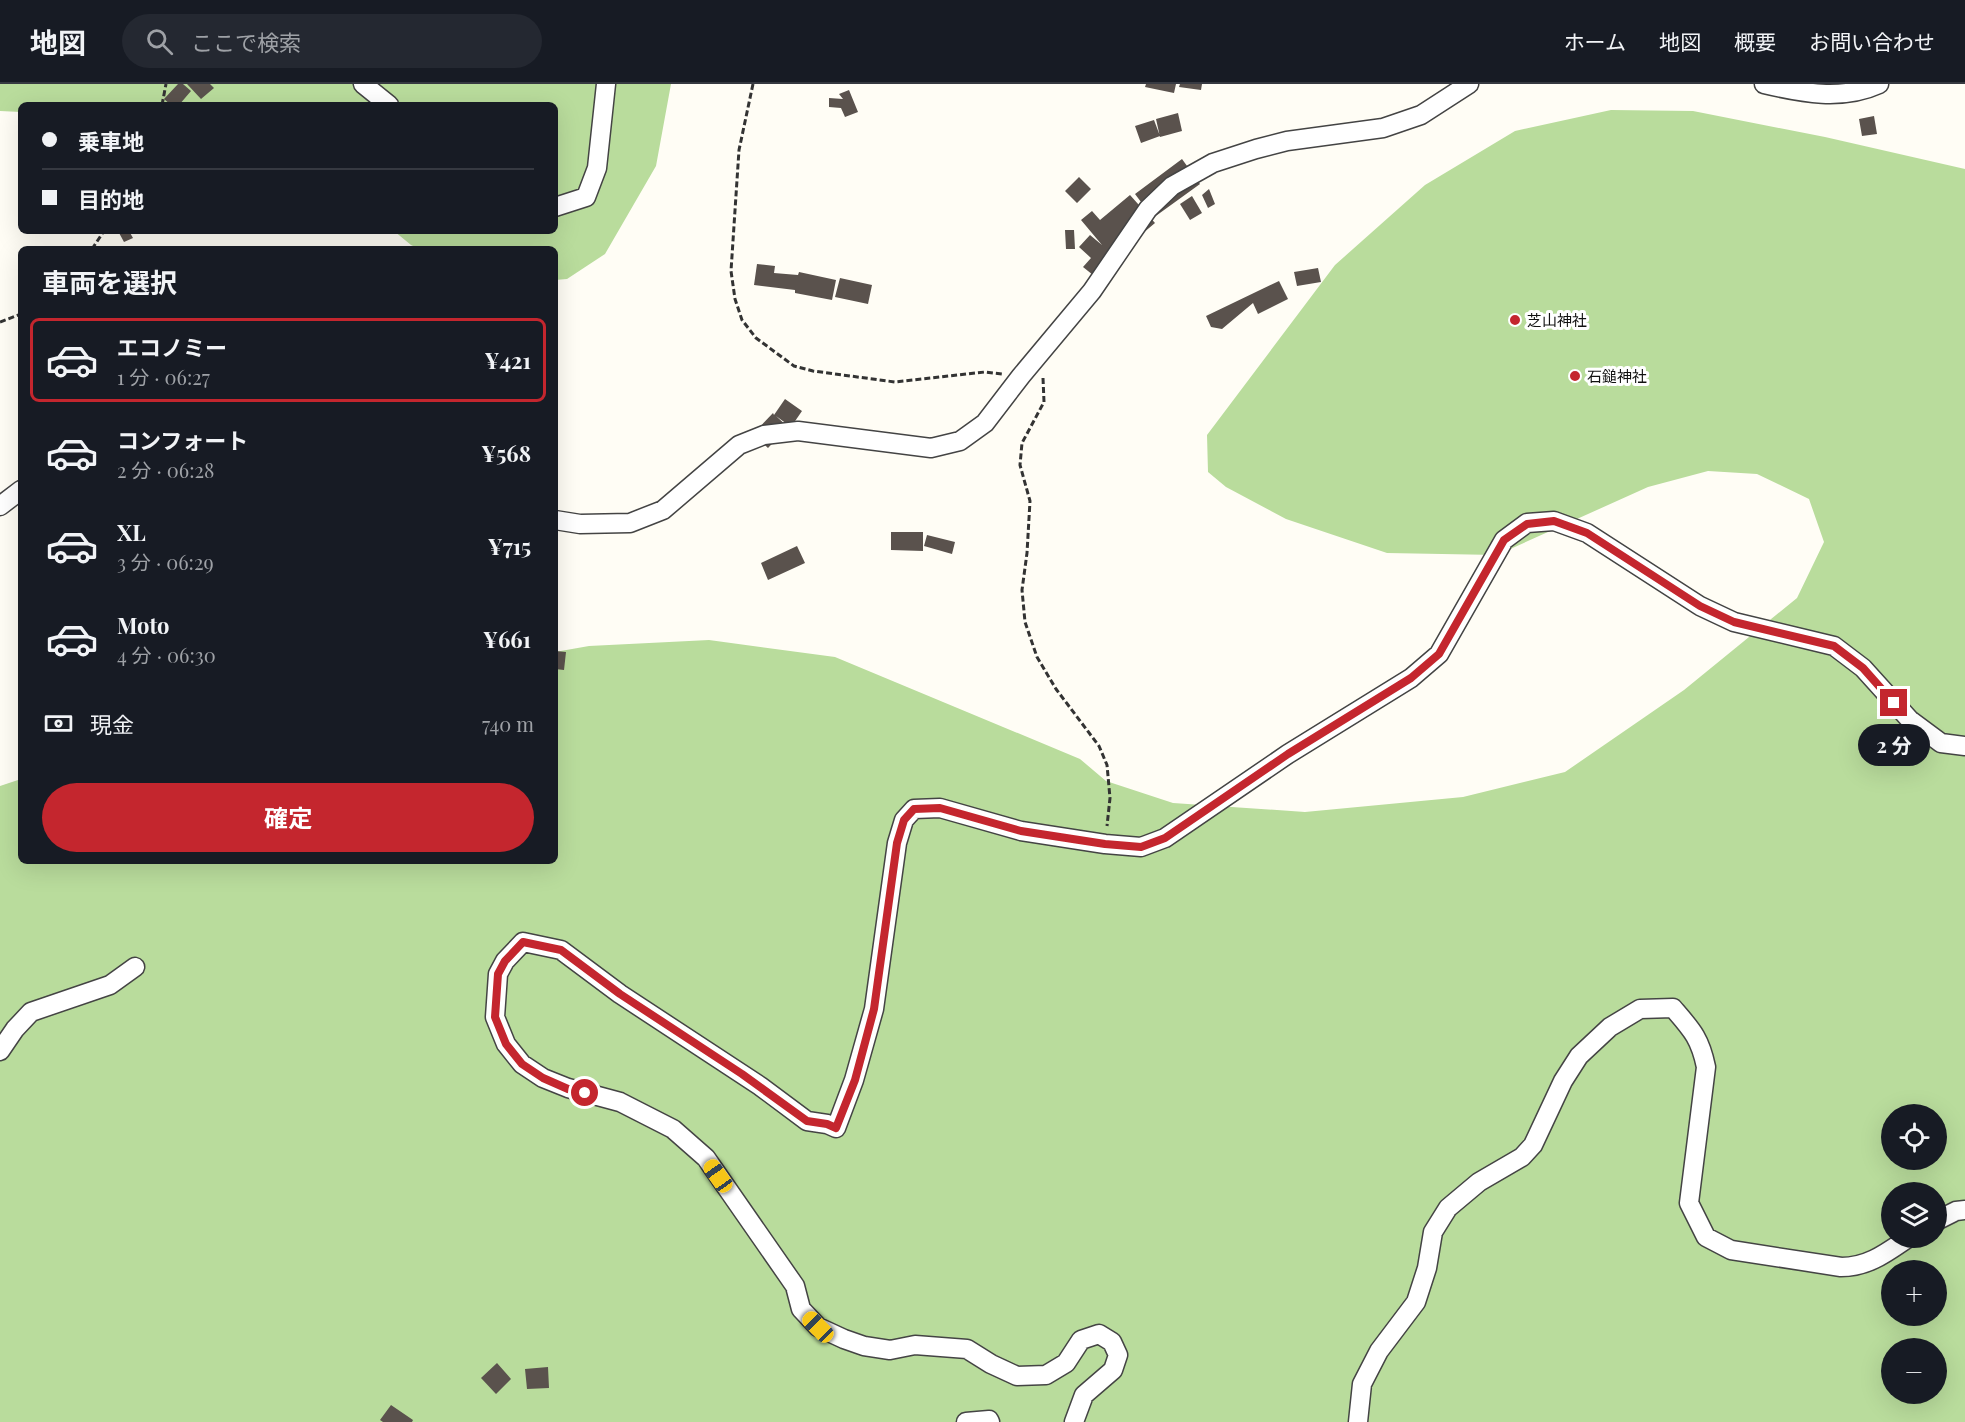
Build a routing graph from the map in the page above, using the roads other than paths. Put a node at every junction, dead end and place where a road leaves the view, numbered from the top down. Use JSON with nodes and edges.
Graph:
{"nodes":[{"id":1,"x":363,"y":84,"type":"edge"},
{"id":2,"x":606,"y":84,"type":"edge"},
{"id":3,"x":1469,"y":84,"type":"edge"},
{"id":4,"x":1764,"y":84,"type":"edge"},
{"id":5,"x":1879,"y":84,"type":"edge"},
{"id":6,"x":385,"y":102,"type":"edge"},
{"id":7,"x":558,"y":206,"type":"edge"},
{"id":8,"x":18,"y":492,"type":"edge"},
{"id":9,"x":0,"y":506,"type":"edge"},
{"id":10,"x":558,"y":520,"type":"edge"},
{"id":11,"x":1965,"y":746,"type":"edge"},
{"id":12,"x":135,"y":967,"type":"dead end"},
{"id":13,"x":0,"y":1051,"type":"edge"},
{"id":14,"x":1965,"y":1210,"type":"edge"},
{"id":15,"x":1947,"y":1216,"type":"edge"},
{"id":16,"x":1893,"y":1248,"type":"edge"},
{"id":17,"x":966,"y":1422,"type":"edge"},
{"id":18,"x":990,"y":1422,"type":"edge"},
{"id":19,"x":1074,"y":1422,"type":"edge"},
{"id":20,"x":1358,"y":1422,"type":"edge"}],
"edges":[{"from":1,"to":6,"type":"street"},
{"from":2,"to":7,"type":"street"},
{"from":3,"to":10,"type":"street"},
{"from":4,"to":5,"type":"street"},
{"from":8,"to":9,"type":"street"},
{"from":11,"to":19,"type":"street"},
{"from":12,"to":13,"type":"street"},
{"from":14,"to":15,"type":"street"},
{"from":16,"to":20,"type":"street"},
{"from":17,"to":18,"type":"street"}]}
